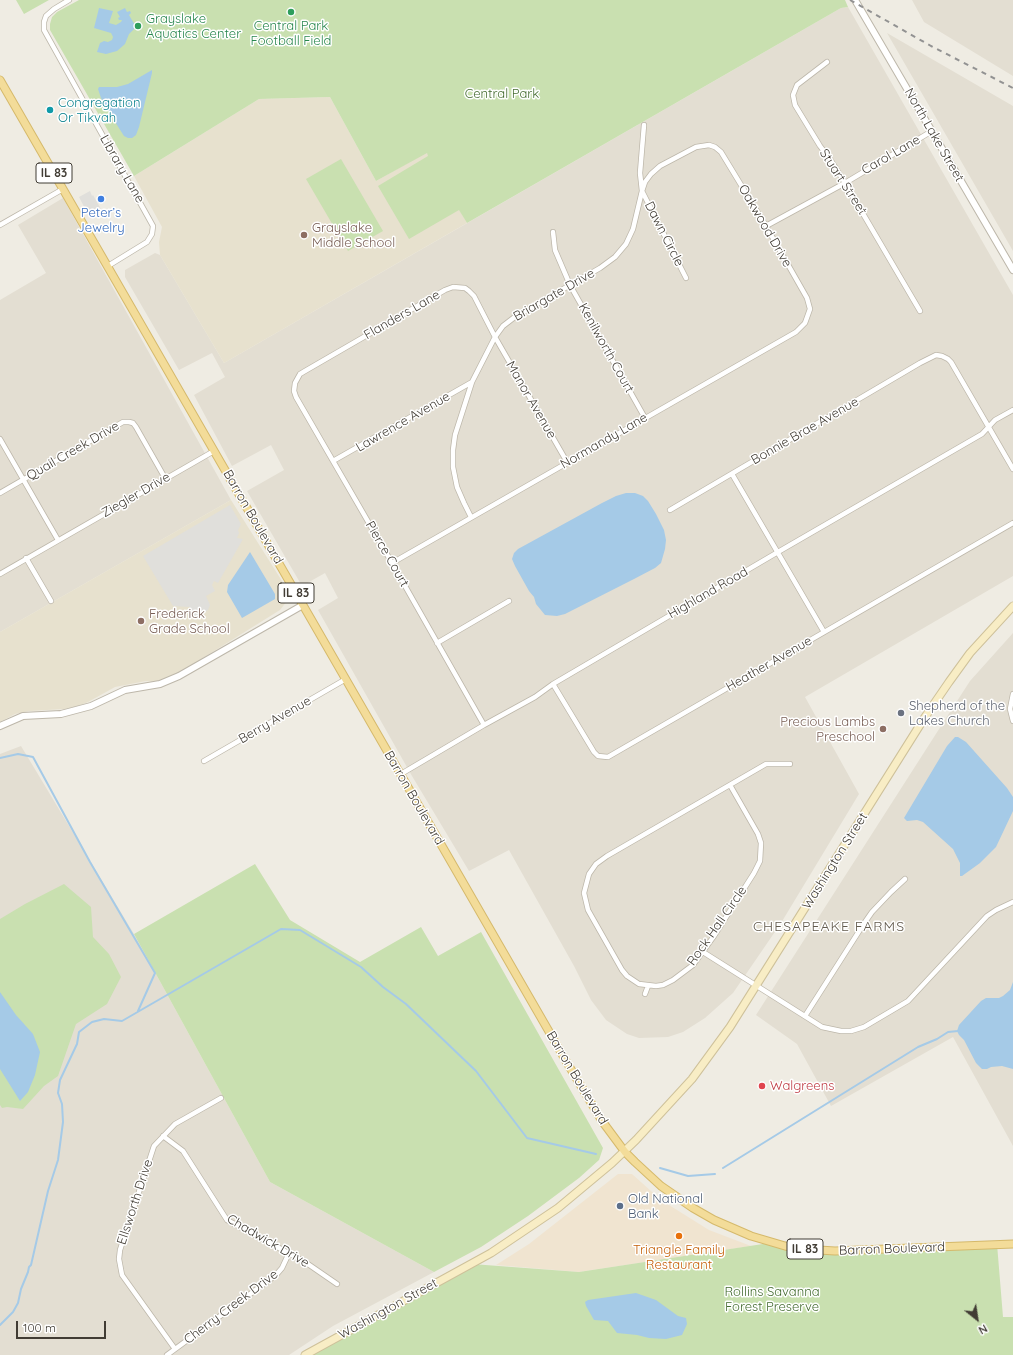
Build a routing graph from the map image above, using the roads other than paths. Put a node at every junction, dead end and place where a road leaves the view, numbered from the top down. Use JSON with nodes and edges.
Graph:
{"nodes":[{"id":1,"x":69,"y":0,"type":"edge"},
{"id":2,"x":855,"y":0,"type":"edge"},
{"id":3,"x":827,"y":62,"type":"dead end"},
{"id":4,"x":0,"y":80,"type":"edge"},
{"id":5,"x":644,"y":125,"type":"dead end"},
{"id":6,"x":932,"y":131,"type":"junction"},
{"id":7,"x":709,"y":145,"type":"joint"},
{"id":8,"x":845,"y":182,"type":"junction"},
{"id":9,"x":63,"y":189,"type":"junction"},
{"id":10,"x":642,"y":191,"type":"junction"},
{"id":11,"x":0,"y":225,"type":"edge"},
{"id":12,"x":766,"y":226,"type":"junction"},
{"id":13,"x":553,"y":232,"type":"dead end"},
{"id":14,"x":108,"y":266,"type":"junction"},
{"id":15,"x":1013,"y":270,"type":"edge"},
{"id":16,"x":686,"y":278,"type":"dead end"},
{"id":17,"x":570,"y":285,"type":"junction"},
{"id":18,"x":920,"y":311,"type":"dead end"},
{"id":19,"x":809,"y":314,"type":"joint"},
{"id":20,"x":495,"y":337,"type":"junction"},
{"id":21,"x":472,"y":382,"type":"junction"},
{"id":22,"x":295,"y":383,"type":"joint"},
{"id":23,"x":1013,"y":410,"type":"edge"},
{"id":24,"x":645,"y":418,"type":"junction"},
{"id":25,"x":988,"y":428,"type":"junction"},
{"id":26,"x":0,"y":439,"type":"edge"},
{"id":27,"x":214,"y":451,"type":"junction"},
{"id":28,"x":333,"y":461,"type":"junction"},
{"id":29,"x":567,"y":462,"type":"junction"},
{"id":30,"x":1013,"y":469,"type":"edge"},
{"id":31,"x":732,"y":474,"type":"junction"},
{"id":32,"x":165,"y":478,"type":"junction"},
{"id":33,"x":23,"y":480,"type":"junction"},
{"id":34,"x":0,"y":493,"type":"edge"},
{"id":35,"x":670,"y":510,"type":"dead end"},
{"id":36,"x":471,"y":517,"type":"junction"},
{"id":37,"x":1013,"y":523,"type":"edge"},
{"id":38,"x":58,"y":540,"type":"junction"},
{"id":39,"x":778,"y":552,"type":"junction"},
{"id":40,"x":26,"y":558,"type":"junction"},
{"id":41,"x":392,"y":563,"type":"junction"},
{"id":42,"x":0,"y":574,"type":"edge"},
{"id":43,"x":51,"y":601,"type":"dead end"},
{"id":44,"x":509,"y":601,"type":"dead end"},
{"id":45,"x":303,"y":604,"type":"junction"},
{"id":46,"x":1013,"y":606,"type":"edge"},
{"id":47,"x":824,"y":632,"type":"junction"},
{"id":48,"x":437,"y":643,"type":"junction"},
{"id":49,"x":346,"y":679,"type":"junction"},
{"id":50,"x":553,"y":684,"type":"junction"},
{"id":51,"x":1013,"y":694,"type":"edge"},
{"id":52,"x":1013,"y":721,"type":"edge"},
{"id":53,"x":484,"y":725,"type":"junction"},
{"id":54,"x":0,"y":726,"type":"edge"},
{"id":55,"x":204,"y":761,"type":"dead end"},
{"id":56,"x":790,"y":764,"type":"dead end"},
{"id":57,"x":401,"y":774,"type":"junction"},
{"id":58,"x":730,"y":785,"type":"junction"},
{"id":59,"x":905,"y":879,"type":"dead end"},
{"id":60,"x":581,"y":880,"type":"dead end"},
{"id":61,"x":586,"y":882,"type":"junction"},
{"id":62,"x":1013,"y":902,"type":"edge"},
{"id":63,"x":703,"y":952,"type":"junction"},
{"id":64,"x":756,"y":985,"type":"junction"},
{"id":65,"x":648,"y":986,"type":"junction"},
{"id":66,"x":646,"y":994,"type":"dead end"},
{"id":67,"x":805,"y":1016,"type":"junction"},
{"id":68,"x":221,"y":1098,"type":"dead end"},
{"id":69,"x":163,"y":1136,"type":"junction"},
{"id":70,"x":625,"y":1152,"type":"junction"},
{"id":71,"x":1013,"y":1244,"type":"edge"},
{"id":72,"x":289,"y":1253,"type":"junction"},
{"id":73,"x":337,"y":1284,"type":"dead end"},
{"id":74,"x":175,"y":1349,"type":"junction"},
{"id":75,"x":167,"y":1355,"type":"edge"},
{"id":76,"x":305,"y":1355,"type":"edge"}],
"edges":[{"from":1,"to":14,"type":"street","name":"Library Lane"},
{"from":2,"to":6,"type":"street","name":"North Lake Street"},
{"from":3,"to":8,"type":"street","name":"Stuart Street"},
{"from":4,"to":9,"type":"main road","name":"Barron Boulevard","number":"IL 83"},
{"from":5,"to":10,"type":"street","name":"Briargate Drive"},
{"from":6,"to":8,"type":"street","name":"Carol Lane"},
{"from":6,"to":15,"type":"street","name":"North Lake Street"},
{"from":7,"to":10,"type":"street","name":"Briargate Drive"},
{"from":7,"to":12,"type":"street","name":"Oakwood Drive"},
{"from":8,"to":12,"type":"street","name":"Carol Lane"},
{"from":8,"to":18,"type":"street","name":"Stuart Street"},
{"from":9,"to":11,"type":"street"},
{"from":9,"to":14,"type":"main road","name":"Barron Boulevard","number":"IL 83"},
{"from":10,"to":16,"type":"street","name":"Dawn Circle"},
{"from":10,"to":17,"type":"street","name":"Briargate Drive"},
{"from":12,"to":19,"type":"street","name":"Oakwood Drive"},
{"from":13,"to":17,"type":"street","name":"Kenilworth Court"},
{"from":14,"to":27,"type":"main road","name":"Barron Boulevard","number":"IL 83"},
{"from":17,"to":20,"type":"street","name":"Briargate Drive"},
{"from":17,"to":24,"type":"street","name":"Kenilworth Court"},
{"from":19,"to":24,"type":"street","name":"Normandy Lane"},
{"from":20,"to":21,"type":"street","name":"Briargate Drive"},
{"from":20,"to":22,"type":"street","name":"Flanders Lane"},
{"from":20,"to":29,"type":"street","name":"Manor Avenue"},
{"from":21,"to":28,"type":"street","name":"Lawrence Avenue"},
{"from":21,"to":36,"type":"street","name":"Briargate Drive"},
{"from":22,"to":28,"type":"street","name":"Pierce Court"},
{"from":23,"to":25,"type":"street","name":"Highland Road"},
{"from":24,"to":29,"type":"street","name":"Normandy Lane"},
{"from":25,"to":30,"type":"street"},
{"from":25,"to":31,"type":"street","name":"Bonnie Brae Avenue"},
{"from":25,"to":39,"type":"street","name":"Highland Road"},
{"from":26,"to":33,"type":"street"},
{"from":27,"to":32,"type":"street","name":"Ziegler Drive"},
{"from":27,"to":45,"type":"main road","name":"Barron Boulevard","number":"IL 83"},
{"from":28,"to":41,"type":"street","name":"Pierce Court"},
{"from":29,"to":36,"type":"street","name":"Normandy Lane"},
{"from":31,"to":35,"type":"street","name":"Bonnie Brae Avenue"},
{"from":31,"to":39,"type":"street"},
{"from":32,"to":33,"type":"street","name":"Quail Creek Drive"},
{"from":32,"to":38,"type":"street","name":"Ziegler Drive"},
{"from":33,"to":34,"type":"street","name":"Quail Creek Drive"},
{"from":33,"to":38,"type":"street"},
{"from":36,"to":41,"type":"street","name":"Normandy Lane"},
{"from":37,"to":47,"type":"street","name":"Heather Avenue"},
{"from":38,"to":40,"type":"street","name":"Ziegler Drive"},
{"from":39,"to":47,"type":"street"},
{"from":39,"to":50,"type":"street","name":"Highland Road"},
{"from":40,"to":42,"type":"street","name":"Ziegler Drive"},
{"from":40,"to":43,"type":"street"},
{"from":41,"to":48,"type":"street","name":"Pierce Court"},
{"from":44,"to":48,"type":"street"},
{"from":45,"to":49,"type":"main road","name":"Barron Boulevard","number":"IL 83"},
{"from":45,"to":54,"type":"street"},
{"from":46,"to":64,"type":"main road","name":"Washington Street"},
{"from":47,"to":50,"type":"street","name":"Heather Avenue"},
{"from":48,"to":53,"type":"street","name":"Pierce Court"},
{"from":49,"to":55,"type":"street","name":"Berry Avenue"},
{"from":49,"to":57,"type":"main road","name":"Barron Boulevard","number":"IL 83"},
{"from":50,"to":53,"type":"street","name":"Highland Road"},
{"from":51,"to":52,"type":"street"},
{"from":53,"to":57,"type":"street","name":"Highland Road"},
{"from":56,"to":58,"type":"street"},
{"from":57,"to":70,"type":"main road","name":"Barron Boulevard","number":"IL 83"},
{"from":58,"to":61,"type":"street"},
{"from":58,"to":63,"type":"street","name":"Rock Hall Circle"},
{"from":59,"to":67,"type":"street"},
{"from":60,"to":61,"type":"street"},
{"from":61,"to":65,"type":"street"},
{"from":62,"to":67,"type":"street"},
{"from":63,"to":64,"type":"street"},
{"from":63,"to":65,"type":"street","name":"Rock Hall Circle"},
{"from":64,"to":67,"type":"street"},
{"from":64,"to":70,"type":"main road","name":"Washington Street"},
{"from":65,"to":66,"type":"street"},
{"from":68,"to":69,"type":"street","name":"Ellsworth Drive"},
{"from":69,"to":72,"type":"street","name":"Chadwick Drive"},
{"from":69,"to":74,"type":"street","name":"Ellsworth Drive"},
{"from":70,"to":71,"type":"main road","name":"Barron Boulevard","number":"IL 83"},
{"from":70,"to":76,"type":"main road","name":"Washington Street"},
{"from":72,"to":73,"type":"street","name":"Chadwick Drive"},
{"from":72,"to":74,"type":"street","name":"Cherry Creek Drive"},
{"from":74,"to":75,"type":"street","name":"Cherry Creek Drive"}]}
